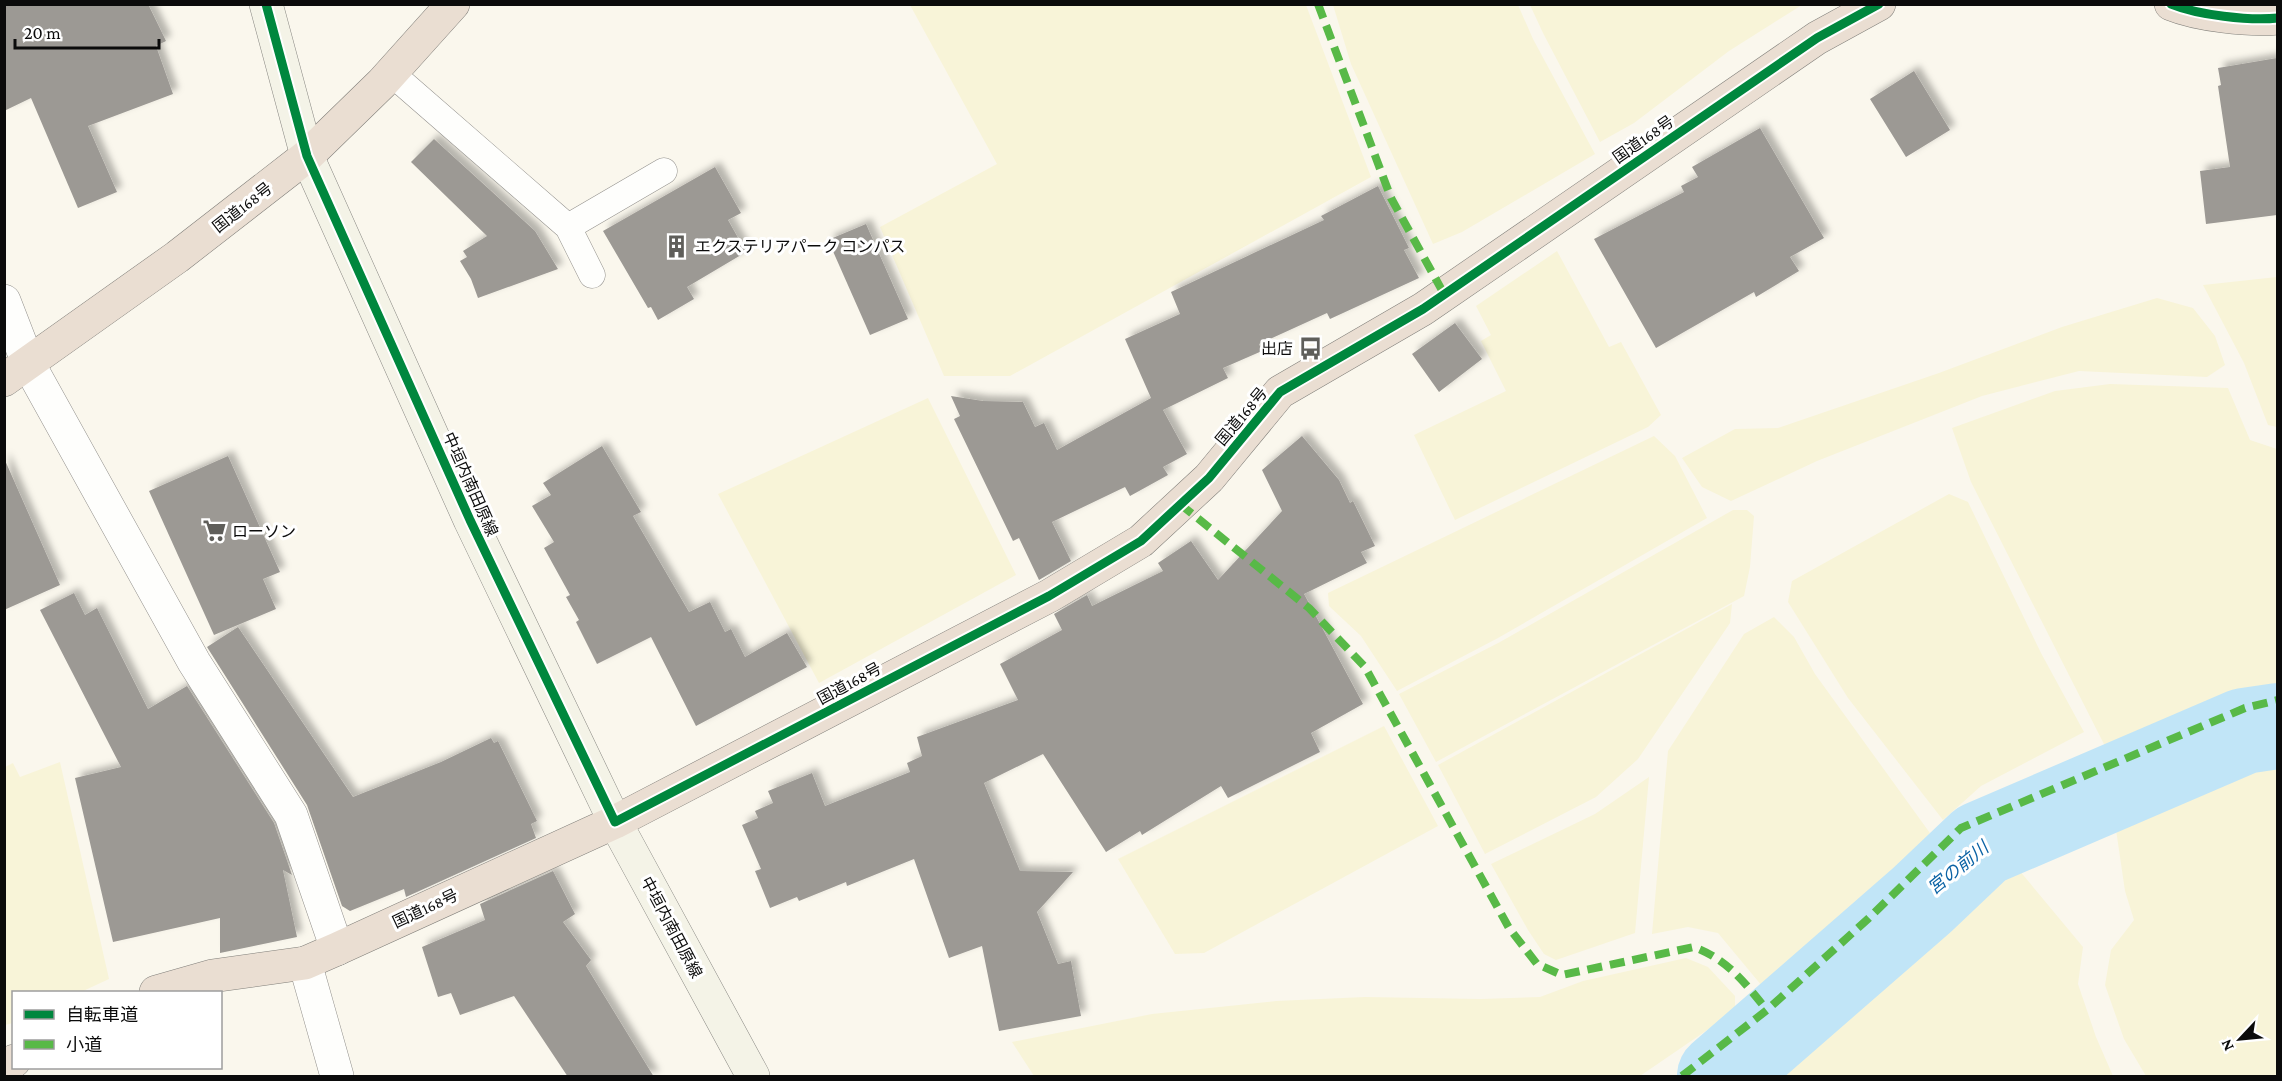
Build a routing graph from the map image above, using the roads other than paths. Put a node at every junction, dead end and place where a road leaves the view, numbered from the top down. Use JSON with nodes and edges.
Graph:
{"nodes":[{"id":1,"x":266,"y":4,"type":"edge"},
{"id":2,"x":453,"y":4,"type":"edge"},
{"id":3,"x":1879,"y":4,"type":"edge"},
{"id":4,"x":2171,"y":4,"type":"edge"},
{"id":5,"x":2277,"y":18,"type":"edge"},
{"id":6,"x":392,"y":73,"type":"junction"},
{"id":7,"x":307,"y":156,"type":"junction"},
{"id":8,"x":664,"y":171,"type":"dead end"},
{"id":9,"x":568,"y":227,"type":"junction"},
{"id":10,"x":592,"y":274,"type":"dead end"},
{"id":11,"x":4,"y":301,"type":"edge"},
{"id":12,"x":16,"y":371,"type":"edge"},
{"id":13,"x":615,"y":822,"type":"junction"},
{"id":14,"x":337,"y":949,"type":"junction"},
{"id":15,"x":305,"y":963,"type":"junction"},
{"id":16,"x":163,"y":991,"type":"edge"},
{"id":17,"x":337,"y":1077,"type":"edge"},
{"id":18,"x":753,"y":1077,"type":"edge"}],
"edges":[{"from":1,"to":7,"type":"main road","name":"中垣内南田原線"},
{"from":2,"to":6,"type":"highway","name":"国道168号"},
{"from":3,"to":13,"type":"highway","name":"国道168号"},
{"from":4,"to":5,"type":"highway"},
{"from":6,"to":7,"type":"highway","name":"国道168号"},
{"from":6,"to":9,"type":"lane"},
{"from":7,"to":12,"type":"highway","name":"国道168号"},
{"from":7,"to":13,"type":"main road","name":"中垣内南田原線"},
{"from":8,"to":9,"type":"lane"},
{"from":9,"to":10,"type":"lane"},
{"from":11,"to":12,"type":"street"},
{"from":12,"to":14,"type":"street"},
{"from":13,"to":14,"type":"highway","name":"国道168号"},
{"from":13,"to":18,"type":"main road","name":"中垣内南田原線"},
{"from":14,"to":15,"type":"highway","name":"国道168号"},
{"from":15,"to":16,"type":"highway","name":"国道168号"},
{"from":15,"to":17,"type":"street"}]}
